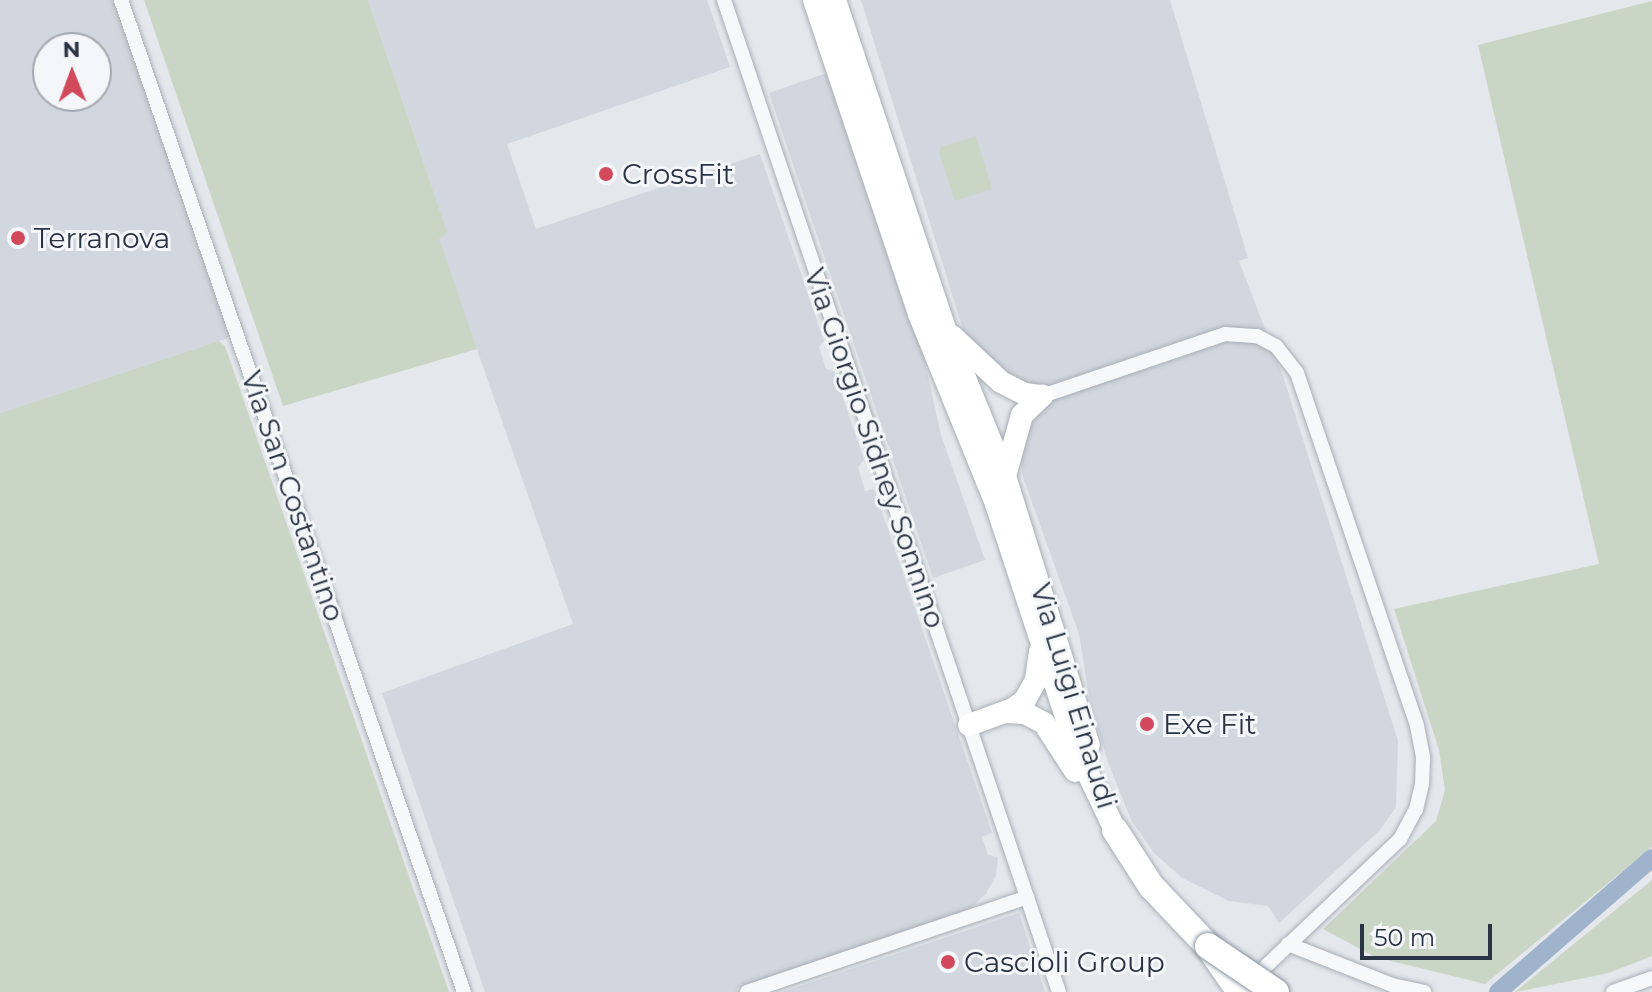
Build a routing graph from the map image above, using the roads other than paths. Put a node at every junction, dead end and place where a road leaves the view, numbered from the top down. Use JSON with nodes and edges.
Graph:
{"nodes":[{"id":1,"x":121,"y":0,"type":"edge"},
{"id":2,"x":724,"y":0,"type":"edge"},
{"id":3,"x":814,"y":0,"type":"edge"},
{"id":4,"x":835,"y":0,"type":"edge"},
{"id":5,"x":946,"y":331,"type":"junction"},
{"id":6,"x":1042,"y":396,"type":"junction"},
{"id":7,"x":1005,"y":476,"type":"junction"},
{"id":8,"x":1041,"y":642,"type":"junction"},
{"id":9,"x":1006,"y":712,"type":"junction"},
{"id":10,"x":969,"y":725,"type":"junction"},
{"id":11,"x":1101,"y":804,"type":"junction"},
{"id":12,"x":1115,"y":830,"type":"junction"},
{"id":13,"x":1027,"y":897,"type":"junction"},
{"id":14,"x":1288,"y":944,"type":"junction"},
{"id":15,"x":1208,"y":946,"type":"junction"},
{"id":16,"x":1266,"y":966,"type":"dead end"},
{"id":17,"x":1652,"y":978,"type":"edge"},
{"id":18,"x":464,"y":992,"type":"edge"},
{"id":19,"x":747,"y":992,"type":"edge"},
{"id":20,"x":1059,"y":992,"type":"edge"},
{"id":21,"x":1240,"y":992,"type":"edge"},
{"id":22,"x":1250,"y":992,"type":"edge"},
{"id":23,"x":1276,"y":992,"type":"edge"},
{"id":24,"x":1424,"y":992,"type":"edge"},
{"id":25,"x":1613,"y":992,"type":"edge"}],
"edges":[{"from":1,"to":18,"type":"street","name":"Via San Costantino"},
{"from":2,"to":10,"type":"street","name":"Via Giorgio Sidney Sonnino"},
{"from":3,"to":8,"type":"main road","name":"Via Luigi Einaudi"},
{"from":4,"to":5,"type":"main road","name":"Via Luigi Einaudi"},
{"from":5,"to":6,"type":"main road"},
{"from":5,"to":7,"type":"main road","name":"Via Luigi Einaudi"},
{"from":6,"to":7,"type":"main road"},
{"from":6,"to":14,"type":"street"},
{"from":7,"to":12,"type":"main road","name":"Via Luigi Einaudi"},
{"from":8,"to":9,"type":"main road"},
{"from":8,"to":11,"type":"main road","name":"Via Luigi Einaudi"},
{"from":9,"to":10,"type":"main road"},
{"from":9,"to":11,"type":"main road"},
{"from":10,"to":13,"type":"street","name":"Via Giorgio Sidney Sonnino"},
{"from":11,"to":12,"type":"main road","name":"Via Luigi Einaudi"},
{"from":12,"to":15,"type":"highway"},
{"from":13,"to":19,"type":"street"},
{"from":13,"to":20,"type":"street","name":"Via Giorgio Sidney Sonnino"},
{"from":14,"to":16,"type":"street"},
{"from":14,"to":24,"type":"street"},
{"from":15,"to":21,"type":"highway"},
{"from":15,"to":22,"type":"highway","bridge":true},
{"from":15,"to":23,"type":"highway","bridge":true},
{"from":17,"to":25,"type":"street"}]}
